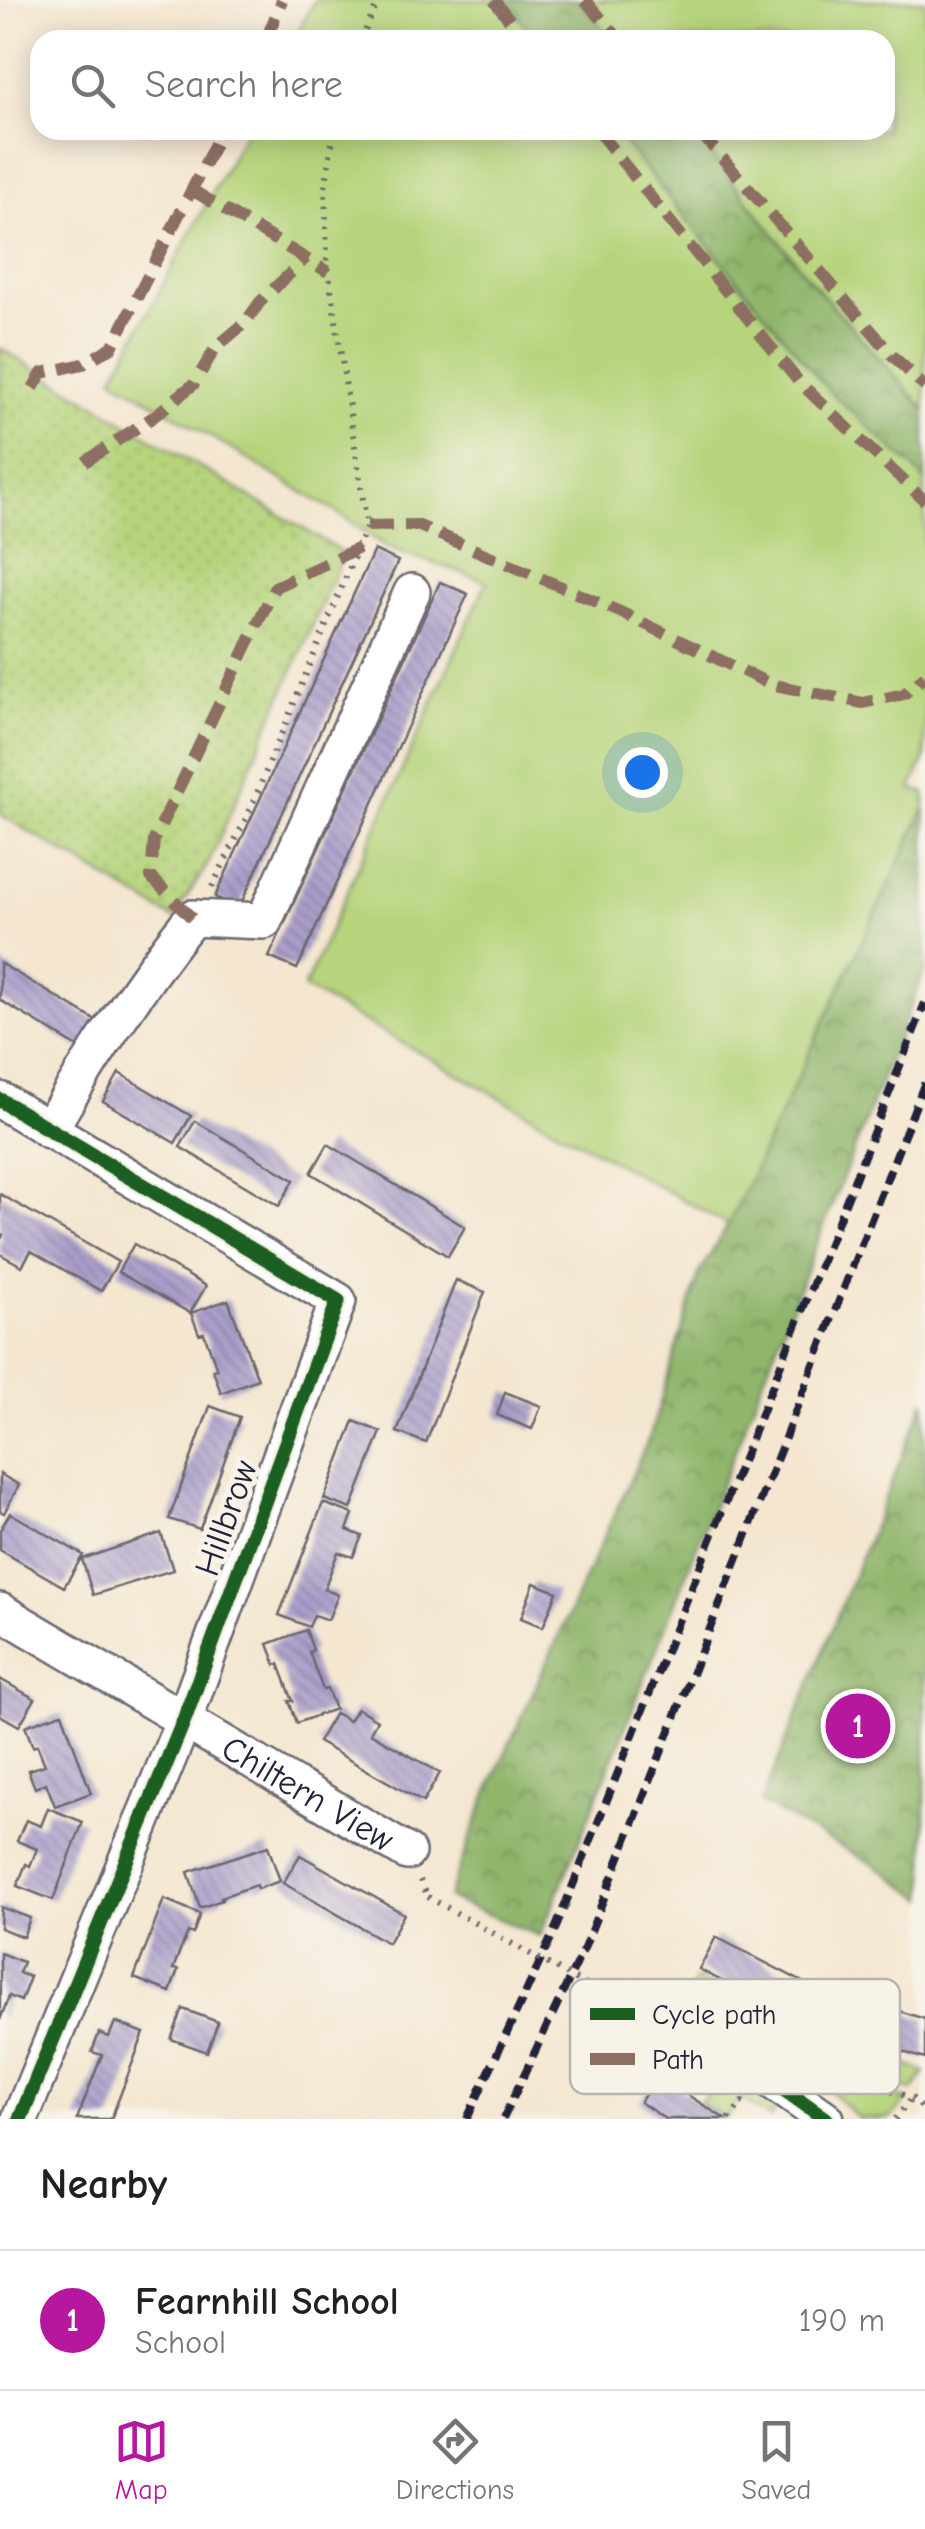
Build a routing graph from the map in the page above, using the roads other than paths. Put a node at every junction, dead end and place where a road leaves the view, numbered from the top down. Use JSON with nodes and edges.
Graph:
{"nodes":[{"id":1,"x":412,"y":592,"type":"dead end"},
{"id":2,"x":0,"y":1100,"type":"edge"},
{"id":3,"x":49,"y":1130,"type":"junction"},
{"id":4,"x":0,"y":1610,"type":"edge"},
{"id":5,"x":184,"y":1720,"type":"junction"},
{"id":6,"x":407,"y":1852,"type":"dead end"},
{"id":7,"x":788,"y":2094,"type":"edge"},
{"id":8,"x":20,"y":2119,"type":"edge"},
{"id":9,"x":826,"y":2119,"type":"edge"}],
"edges":[{"from":1,"to":3,"type":"street"},
{"from":2,"to":3,"type":"street","name":"Hillbrow"},
{"from":3,"to":5,"type":"street","name":"Hillbrow"},
{"from":4,"to":5,"type":"street","name":"Chiltern View"},
{"from":5,"to":6,"type":"street","name":"Chiltern View"},
{"from":5,"to":8,"type":"street","name":"Hillbrow"},
{"from":7,"to":9,"type":"street"}]}
